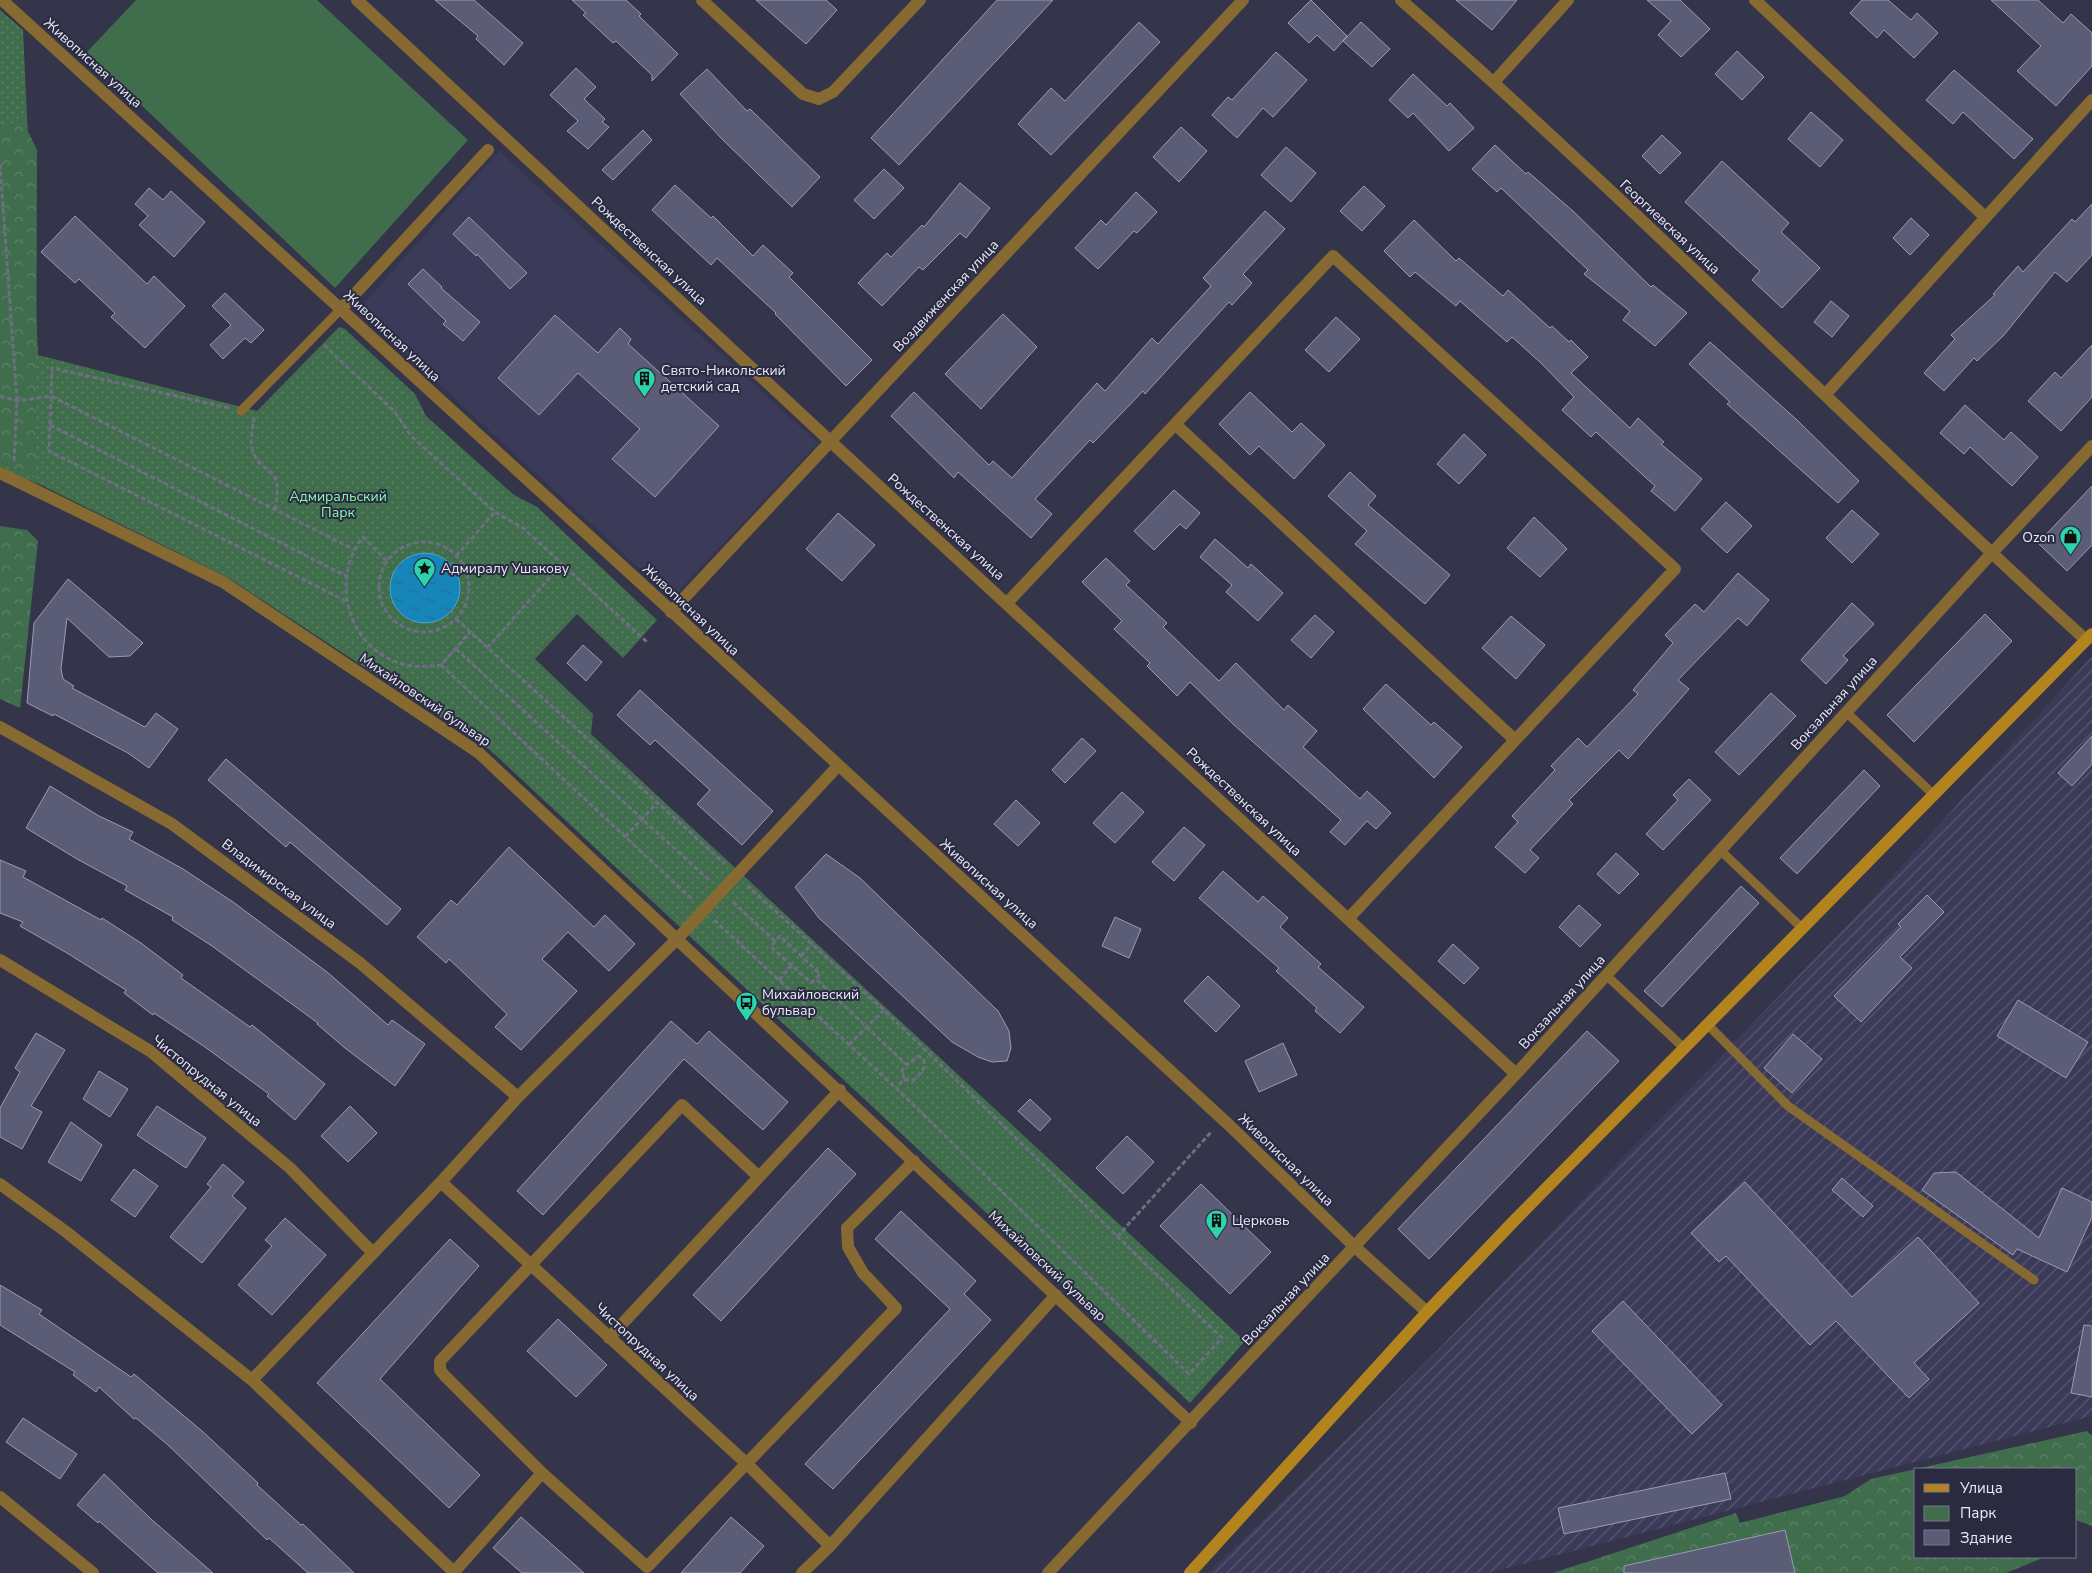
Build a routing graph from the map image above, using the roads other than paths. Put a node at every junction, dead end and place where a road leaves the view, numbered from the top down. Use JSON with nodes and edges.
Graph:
{"nodes":[{"id":1,"x":2,"y":0,"type":"edge"},
{"id":2,"x":357,"y":0,"type":"edge"},
{"id":3,"x":702,"y":0,"type":"edge"},
{"id":4,"x":920,"y":0,"type":"edge"},
{"id":5,"x":1243,"y":0,"type":"edge"},
{"id":6,"x":1401,"y":0,"type":"edge"},
{"id":7,"x":1568,"y":0,"type":"edge"},
{"id":8,"x":1755,"y":0,"type":"edge"},
{"id":9,"x":1494,"y":82,"type":"junction"},
{"id":10,"x":2092,"y":100,"type":"edge"},
{"id":11,"x":488,"y":150,"type":"dead end"},
{"id":12,"x":1985,"y":218,"type":"junction"},
{"id":13,"x":341,"y":309,"type":"junction"},
{"id":14,"x":1825,"y":394,"type":"junction"},
{"id":15,"x":241,"y":411,"type":"road end"},
{"id":16,"x":1175,"y":424,"type":"junction"},
{"id":17,"x":830,"y":441,"type":"junction"},
{"id":18,"x":2092,"y":446,"type":"edge"},
{"id":19,"x":0,"y":473,"type":"edge"},
{"id":20,"x":1991,"y":554,"type":"junction"},
{"id":21,"x":1007,"y":603,"type":"junction"},
{"id":22,"x":671,"y":612,"type":"junction"},
{"id":23,"x":2089,"y":637,"type":"edge"},
{"id":24,"x":1846,"y":712,"type":"junction"},
{"id":25,"x":0,"y":727,"type":"edge"},
{"id":26,"x":1516,"y":740,"type":"junction"},
{"id":27,"x":838,"y":766,"type":"junction"},
{"id":28,"x":1934,"y":795,"type":"junction"},
{"id":29,"x":1720,"y":850,"type":"junction"},
{"id":30,"x":1348,"y":919,"type":"junction"},
{"id":31,"x":1802,"y":929,"type":"junction"},
{"id":32,"x":678,"y":938,"type":"junction"},
{"id":33,"x":0,"y":960,"type":"edge"},
{"id":34,"x":1606,"y":975,"type":"junction"},
{"id":35,"x":1708,"y":1025,"type":"junction"},
{"id":36,"x":1685,"y":1049,"type":"junction"},
{"id":37,"x":1516,"y":1074,"type":"junction"},
{"id":38,"x":840,"y":1090,"type":"junction"},
{"id":39,"x":518,"y":1097,"type":"junction"},
{"id":40,"x":914,"y":1161,"type":"junction"},
{"id":41,"x":759,"y":1177,"type":"junction"},
{"id":42,"x":441,"y":1182,"type":"junction"},
{"id":43,"x":0,"y":1184,"type":"edge"},
{"id":44,"x":1354,"y":1247,"type":"junction"},
{"id":45,"x":373,"y":1252,"type":"junction"},
{"id":46,"x":530,"y":1265,"type":"junction"},
{"id":47,"x":2034,"y":1280,"type":"dead end"},
{"id":48,"x":1056,"y":1295,"type":"junction"},
{"id":49,"x":1427,"y":1312,"type":"junction"},
{"id":50,"x":609,"y":1338,"type":"junction"},
{"id":51,"x":252,"y":1380,"type":"junction"},
{"id":52,"x":1191,"y":1423,"type":"junction"},
{"id":53,"x":747,"y":1464,"type":"junction"},
{"id":54,"x":542,"y":1473,"type":"junction"},
{"id":55,"x":0,"y":1497,"type":"edge"},
{"id":56,"x":830,"y":1546,"type":"junction"},
{"id":57,"x":92,"y":1573,"type":"edge"},
{"id":58,"x":454,"y":1573,"type":"edge"},
{"id":59,"x":802,"y":1573,"type":"edge"},
{"id":60,"x":1048,"y":1573,"type":"edge"},
{"id":61,"x":1190,"y":1573,"type":"edge"}],
"edges":[{"from":1,"to":13,"type":"street","name":"Живописная улица"},
{"from":2,"to":17,"type":"street","name":"Рождественская улица"},
{"from":3,"to":4,"type":"street"},
{"from":5,"to":17,"type":"street","name":"Воздвиженская улица"},
{"from":6,"to":9,"type":"street","name":"Георгиевская улица"},
{"from":7,"to":9,"type":"street"},
{"from":8,"to":12,"type":"street"},
{"from":9,"to":14,"type":"street","name":"Георгиевская улица"},
{"from":10,"to":12,"type":"street"},
{"from":11,"to":13,"type":"street"},
{"from":12,"to":14,"type":"street"},
{"from":13,"to":15,"type":"lane"},
{"from":13,"to":22,"type":"street","name":"Живописная улица"},
{"from":14,"to":20,"type":"street","name":"Георгиевская улица"},
{"from":16,"to":21,"type":"street"},
{"from":16,"to":26,"type":"street"},
{"from":16,"to":26,"type":"street"},
{"from":17,"to":21,"type":"street","name":"Рождественская улица"},
{"from":17,"to":22,"type":"street","name":"Воздвиженская улица"},
{"from":18,"to":20,"type":"street","name":"Вокзальная улица"},
{"from":19,"to":32,"type":"street","name":"Михайловский бульвар"},
{"from":20,"to":23,"type":"street","name":"Георгиевская улица"},
{"from":20,"to":24,"type":"street","name":"Вокзальная улица"},
{"from":21,"to":30,"type":"street","name":"Рождественская улица"},
{"from":22,"to":27,"type":"street","name":"Живописная улица"},
{"from":23,"to":28,"type":"main road"},
{"from":24,"to":28,"type":"lane"},
{"from":24,"to":29,"type":"street","name":"Вокзальная улица"},
{"from":25,"to":39,"type":"street","name":"Владимирская улица"},
{"from":26,"to":30,"type":"street"},
{"from":27,"to":32,"type":"street"},
{"from":27,"to":44,"type":"street","name":"Живописная улица"},
{"from":28,"to":31,"type":"main road"},
{"from":29,"to":31,"type":"lane"},
{"from":29,"to":34,"type":"street","name":"Вокзальная улица"},
{"from":30,"to":37,"type":"street","name":"Рождественская улица"},
{"from":31,"to":35,"type":"main road"},
{"from":32,"to":38,"type":"street","name":"Михайловский бульвар"},
{"from":32,"to":39,"type":"street"},
{"from":33,"to":45,"type":"street","name":"Чистопрудная улица"},
{"from":34,"to":36,"type":"lane"},
{"from":34,"to":37,"type":"street","name":"Вокзальная улица"},
{"from":35,"to":36,"type":"main road"},
{"from":35,"to":47,"type":"lane"},
{"from":36,"to":49,"type":"main road"},
{"from":37,"to":44,"type":"street","name":"Вокзальная улица"},
{"from":38,"to":40,"type":"street","name":"Михайловский бульвар"},
{"from":38,"to":41,"type":"street"},
{"from":39,"to":42,"type":"street"},
{"from":40,"to":48,"type":"street","name":"Михайловский бульвар"},
{"from":40,"to":53,"type":"street"},
{"from":41,"to":46,"type":"street"},
{"from":41,"to":50,"type":"street"},
{"from":42,"to":45,"type":"street"},
{"from":42,"to":46,"type":"street","name":"Чистопрудная улица"},
{"from":43,"to":51,"type":"street"},
{"from":44,"to":49,"type":"street","name":"Живописная улица"},
{"from":44,"to":52,"type":"street","name":"Вокзальная улица"},
{"from":45,"to":51,"type":"street"},
{"from":46,"to":50,"type":"street","name":"Чистопрудная улица"},
{"from":46,"to":54,"type":"street"},
{"from":48,"to":52,"type":"street","name":"Михайловский бульвар"},
{"from":48,"to":56,"type":"street"},
{"from":49,"to":61,"type":"main road"},
{"from":50,"to":53,"type":"street","name":"Чистопрудная улица"},
{"from":51,"to":58,"type":"street"},
{"from":52,"to":60,"type":"street","name":"Вокзальная улица"},
{"from":53,"to":54,"type":"street"},
{"from":53,"to":56,"type":"street","name":"Чистопрудная улица"},
{"from":54,"to":58,"type":"street"},
{"from":55,"to":57,"type":"street"},
{"from":56,"to":59,"type":"street"}]}
